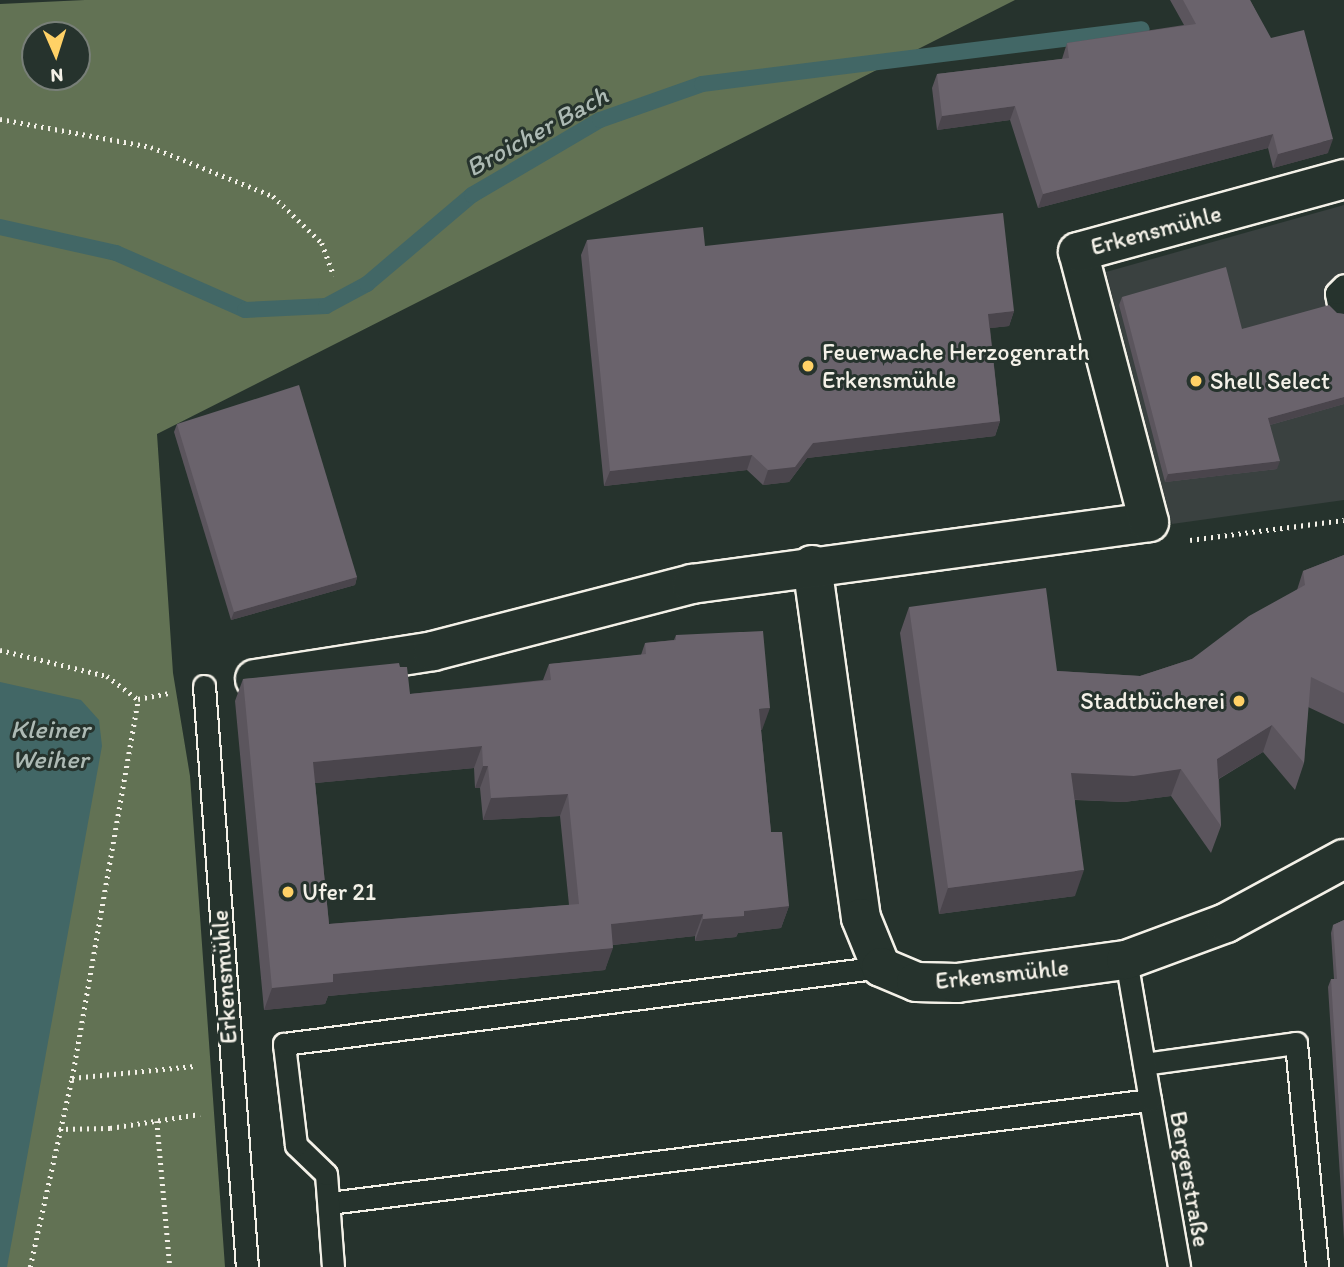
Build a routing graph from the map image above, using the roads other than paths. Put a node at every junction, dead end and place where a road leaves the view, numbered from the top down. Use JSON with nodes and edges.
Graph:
{"nodes":[{"id":1,"x":1344,"y":179,"type":"edge"},
{"id":2,"x":1344,"y":285,"type":"edge"},
{"id":3,"x":1339,"y":309,"type":"dead end"},
{"id":4,"x":812,"y":565,"type":"junction"},
{"id":5,"x":255,"y":679,"type":"edge"},
{"id":6,"x":204,"y":686,"type":"dead end"},
{"id":7,"x":1344,"y":859,"type":"edge"},
{"id":8,"x":1126,"y":960,"type":"junction"},
{"id":9,"x":881,"y":967,"type":"junction"},
{"id":10,"x":1144,"y":1064,"type":"junction"},
{"id":11,"x":1150,"y":1100,"type":"junction"},
{"id":12,"x":329,"y":1203,"type":"junction"},
{"id":13,"x":247,"y":1267,"type":"edge"},
{"id":14,"x":333,"y":1267,"type":"edge"},
{"id":15,"x":1179,"y":1267,"type":"edge"},
{"id":16,"x":1317,"y":1267,"type":"edge"}],
"edges":[{"from":1,"to":4,"type":"street","name":"Erkensmühle"},
{"from":2,"to":3,"type":"lane"},
{"from":4,"to":5,"type":"street"},
{"from":4,"to":9,"type":"street"},
{"from":6,"to":13,"type":"lane","name":"Erkensmühle"},
{"from":7,"to":8,"type":"street","name":"Erkensmühle"},
{"from":8,"to":9,"type":"street","name":"Erkensmühle"},
{"from":8,"to":10,"type":"lane","name":"Bergerstraße"},
{"from":9,"to":12,"type":"lane"},
{"from":10,"to":11,"type":"lane","name":"Bergerstraße"},
{"from":10,"to":16,"type":"lane"},
{"from":11,"to":12,"type":"lane"},
{"from":11,"to":15,"type":"lane","name":"Bergerstraße"},
{"from":12,"to":14,"type":"lane"}]}
